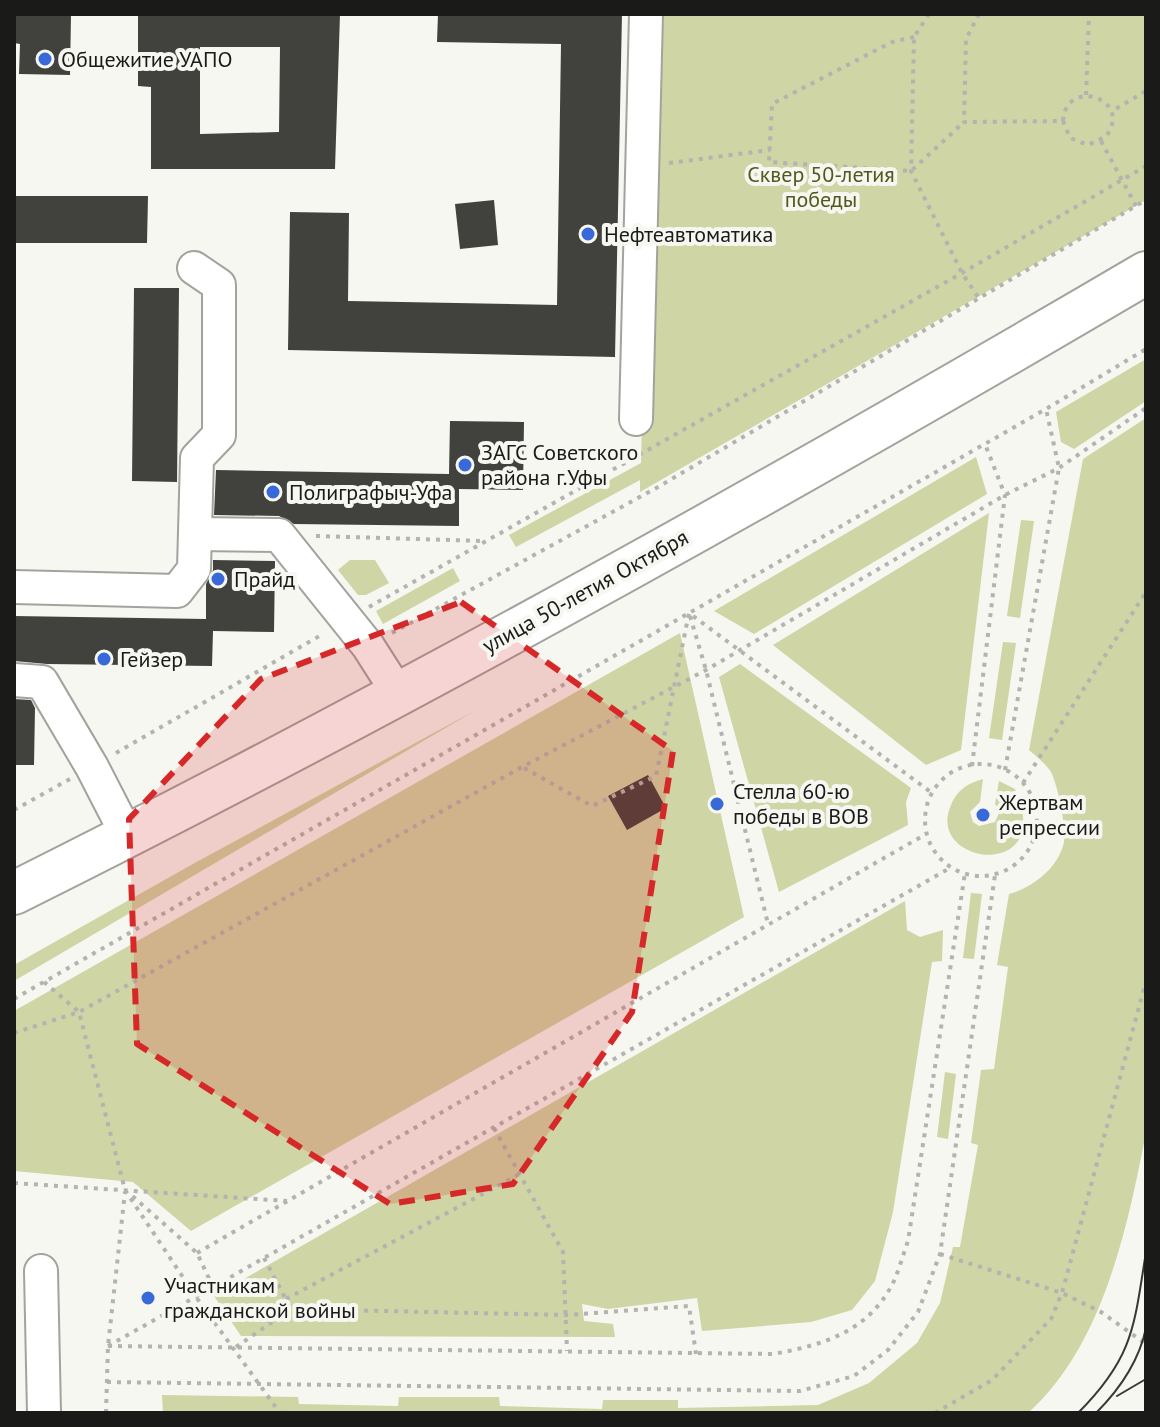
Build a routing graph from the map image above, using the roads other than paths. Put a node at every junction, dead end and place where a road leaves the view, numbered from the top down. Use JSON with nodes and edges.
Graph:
{"nodes":[{"id":1,"x":646,"y":14,"type":"edge"},
{"id":2,"x":194,"y":268,"type":"dead end"},
{"id":3,"x":1146,"y":273,"type":"edge"},
{"id":4,"x":636,"y":419,"type":"dead end"},
{"id":5,"x":195,"y":534,"type":"junction"},
{"id":6,"x":14,"y":587,"type":"edge"},
{"id":7,"x":14,"y":680,"type":"edge"},
{"id":8,"x":398,"y":693,"type":"junction"},
{"id":9,"x":127,"y":835,"type":"junction"},
{"id":10,"x":78,"y":861,"type":"junction"},
{"id":11,"x":14,"y":893,"type":"edge"},
{"id":12,"x":14,"y":901,"type":"edge"},
{"id":13,"x":41,"y":1271,"type":"dead end"},
{"id":14,"x":44,"y":1413,"type":"edge"}],
"edges":[{"from":1,"to":4,"type":"lane"},
{"from":2,"to":5,"type":"lane"},
{"from":3,"to":8,"type":"main road","name":"улица 50-летия Октября"},
{"from":5,"to":6,"type":"lane"},
{"from":5,"to":8,"type":"lane"},
{"from":7,"to":9,"type":"lane"},
{"from":8,"to":9,"type":"main road","name":"улица 50-летия Октября"},
{"from":9,"to":10,"type":"main road","name":"улица 50-летия Октября"},
{"from":10,"to":11,"type":"main road","name":"улица 50-летия Октября"},
{"from":10,"to":12,"type":"main road"},
{"from":13,"to":14,"type":"lane"}]}
